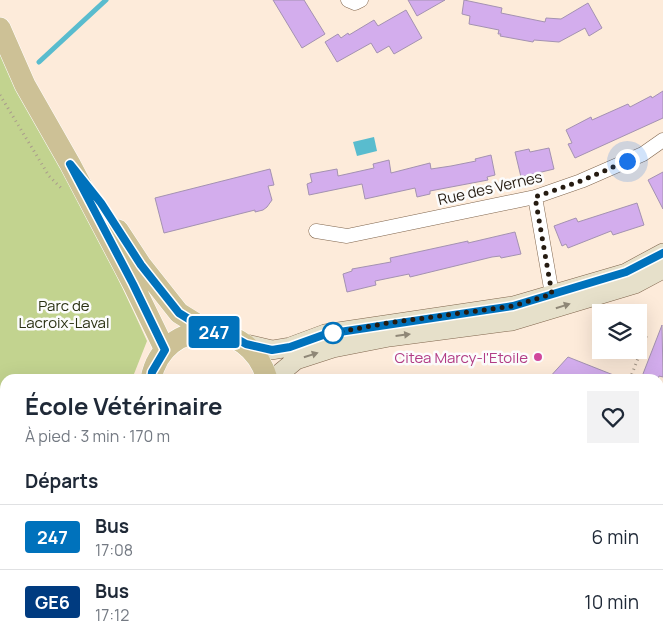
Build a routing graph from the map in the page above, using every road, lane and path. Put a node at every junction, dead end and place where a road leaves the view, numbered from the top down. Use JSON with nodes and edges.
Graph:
{"nodes":[{"id":1,"x":348,"y":0,"type":"edge"},
{"id":2,"x":361,"y":0,"type":"edge"},
{"id":3,"x":0,"y":28,"type":"edge"},
{"id":4,"x":663,"y":140,"type":"edge"},
{"id":5,"x":70,"y":164,"type":"junction"},
{"id":6,"x":535,"y":197,"type":"junction"},
{"id":7,"x":316,"y":231,"type":"dead end"},
{"id":8,"x":663,"y":252,"type":"edge"},
{"id":9,"x":663,"y":269,"type":"edge"},
{"id":10,"x":552,"y":294,"type":"junction"},
{"id":11,"x":208,"y":331,"type":"junction"},
{"id":12,"x":246,"y":344,"type":"junction"},
{"id":13,"x":165,"y":350,"type":"junction"},
{"id":14,"x":638,"y":359,"type":"edge"},
{"id":15,"x":153,"y":374,"type":"edge"},
{"id":16,"x":266,"y":374,"type":"edge"},
{"id":17,"x":279,"y":374,"type":"edge"},
{"id":18,"x":632,"y":374,"type":"edge"}],
"edges":[{"from":1,"to":2,"type":"street"},
{"from":3,"to":5,"type":"main road"},
{"from":4,"to":6,"type":"street","name":"Rue des Vernes"},
{"from":5,"to":11,"type":"main road"},
{"from":5,"to":13,"type":"main road"},
{"from":6,"to":7,"type":"street","name":"Rue des Vernes"},
{"from":6,"to":10,"type":"street"},
{"from":8,"to":10,"type":"main road"},
{"from":17,"to":9,"type":"main road","one_way":true},
{"from":10,"to":12,"type":"main road"},
{"from":11,"to":12,"type":"main road"},
{"from":11,"to":13,"type":"main road"},
{"from":12,"to":16,"type":"main road"},
{"from":13,"to":15,"type":"main road"},
{"from":14,"to":18,"type":"path"}]}
